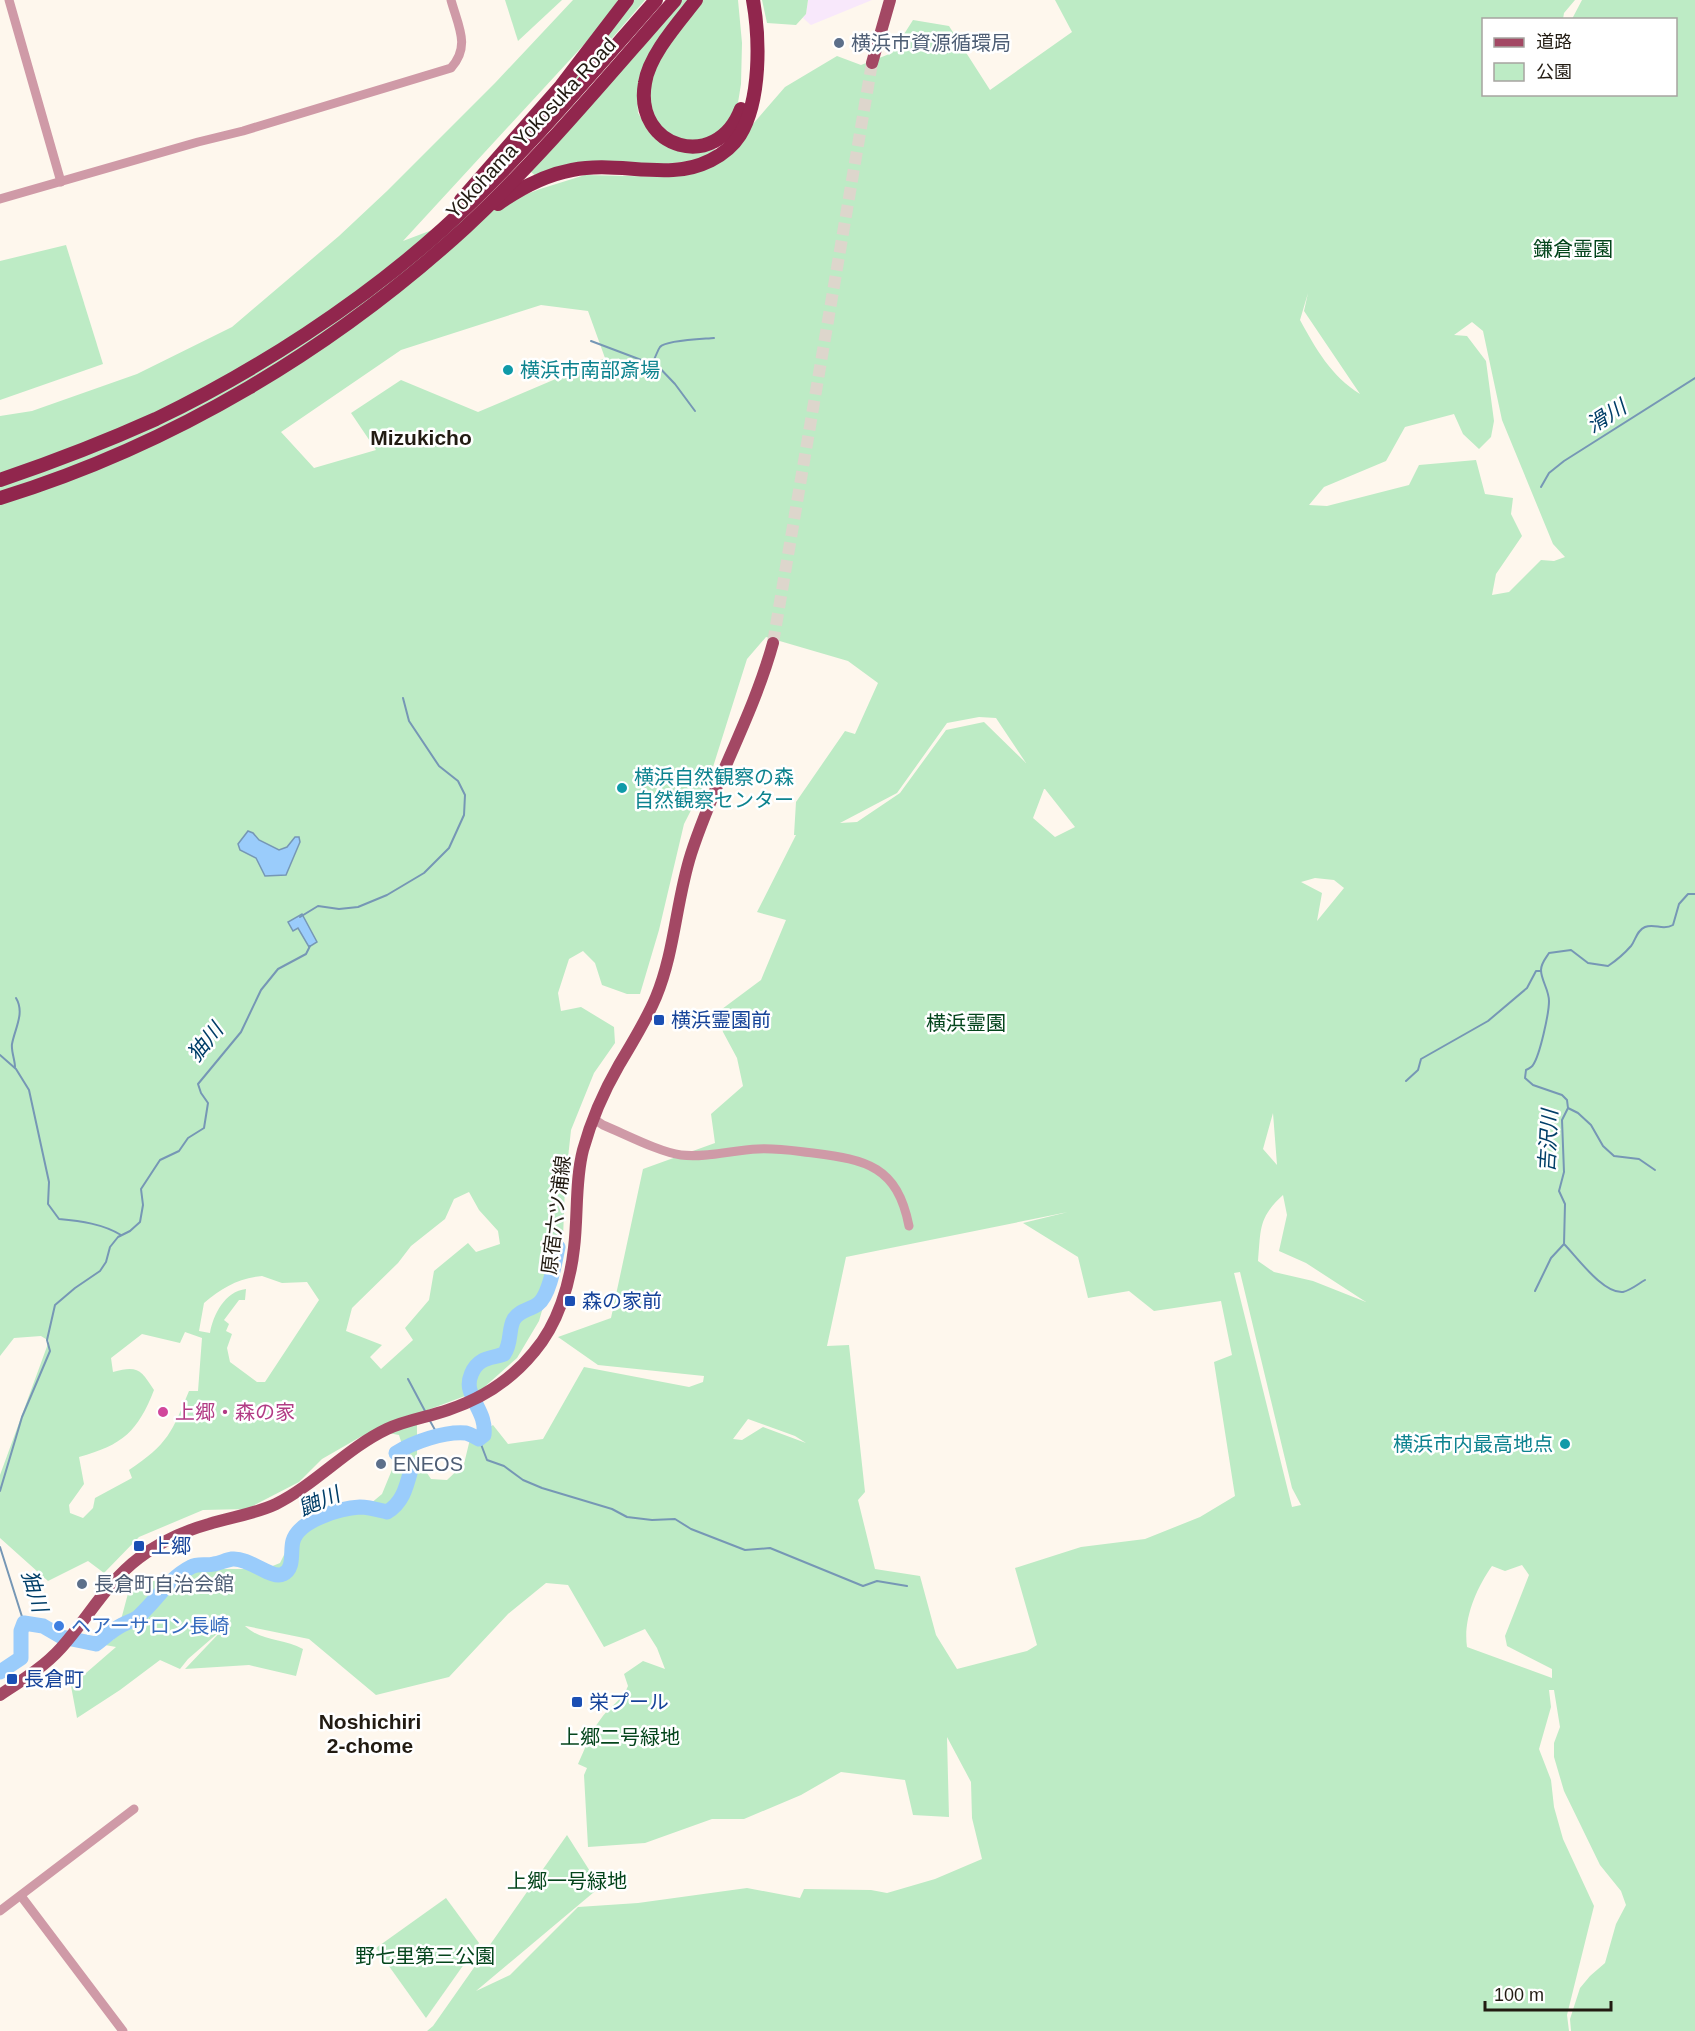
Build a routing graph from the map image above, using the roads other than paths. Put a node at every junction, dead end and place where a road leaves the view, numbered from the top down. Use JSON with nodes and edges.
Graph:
{"nodes":[{"id":1,"x":9,"y":0,"type":"edge"},
{"id":2,"x":451,"y":0,"type":"edge"},
{"id":3,"x":627,"y":0,"type":"edge"},
{"id":4,"x":656,"y":0,"type":"edge"},
{"id":5,"x":675,"y":0,"type":"edge"},
{"id":6,"x":696,"y":0,"type":"edge"},
{"id":7,"x":744,"y":0,"type":"edge"},
{"id":8,"x":753,"y":0,"type":"edge"},
{"id":9,"x":890,"y":0,"type":"edge"},
{"id":10,"x":872,"y":63,"type":"tunnel mouth"},
{"id":11,"x":61,"y":182,"type":"junction"},
{"id":12,"x":0,"y":199,"type":"edge"},
{"id":13,"x":467,"y":225,"type":"junction"},
{"id":14,"x":312,"y":329,"type":"junction"},
{"id":15,"x":0,"y":480,"type":"edge"},
{"id":16,"x":0,"y":498,"type":"edge"},
{"id":17,"x":773,"y":643,"type":"tunnel mouth"},
{"id":18,"x":594,"y":1119,"type":"junction"},
{"id":19,"x":909,"y":1226,"type":"dead end"},
{"id":20,"x":0,"y":1695,"type":"edge"},
{"id":21,"x":134,"y":1809,"type":"dead end"},
{"id":22,"x":21,"y":1896,"type":"junction"},
{"id":23,"x":0,"y":1911,"type":"edge"},
{"id":24,"x":123,"y":2031,"type":"edge"}],
"edges":[{"from":1,"to":11,"type":"street"},
{"from":2,"to":11,"type":"street"},
{"from":3,"to":14,"type":"highway"},
{"from":4,"to":14,"type":"highway","name":"Yokohama Yokosuka Road"},
{"from":5,"to":13,"type":"highway","name":"Yokohama Yokosuka Road"},
{"from":6,"to":7,"type":"highway"},
{"from":8,"to":13,"type":"highway"},
{"from":9,"to":10,"type":"main road"},
{"from":11,"to":12,"type":"street"},
{"from":13,"to":16,"type":"highway","name":"Yokohama Yokosuka Road"},
{"from":14,"to":15,"type":"highway","name":"Yokohama Yokosuka Road"},
{"from":17,"to":18,"type":"main road","name":"原宿六ツ浦線"},
{"from":18,"to":19,"type":"street"},
{"from":18,"to":20,"type":"main road","name":"原宿六ツ浦線"},
{"from":21,"to":22,"type":"street"},
{"from":22,"to":23,"type":"street"},
{"from":22,"to":24,"type":"street"}]}
